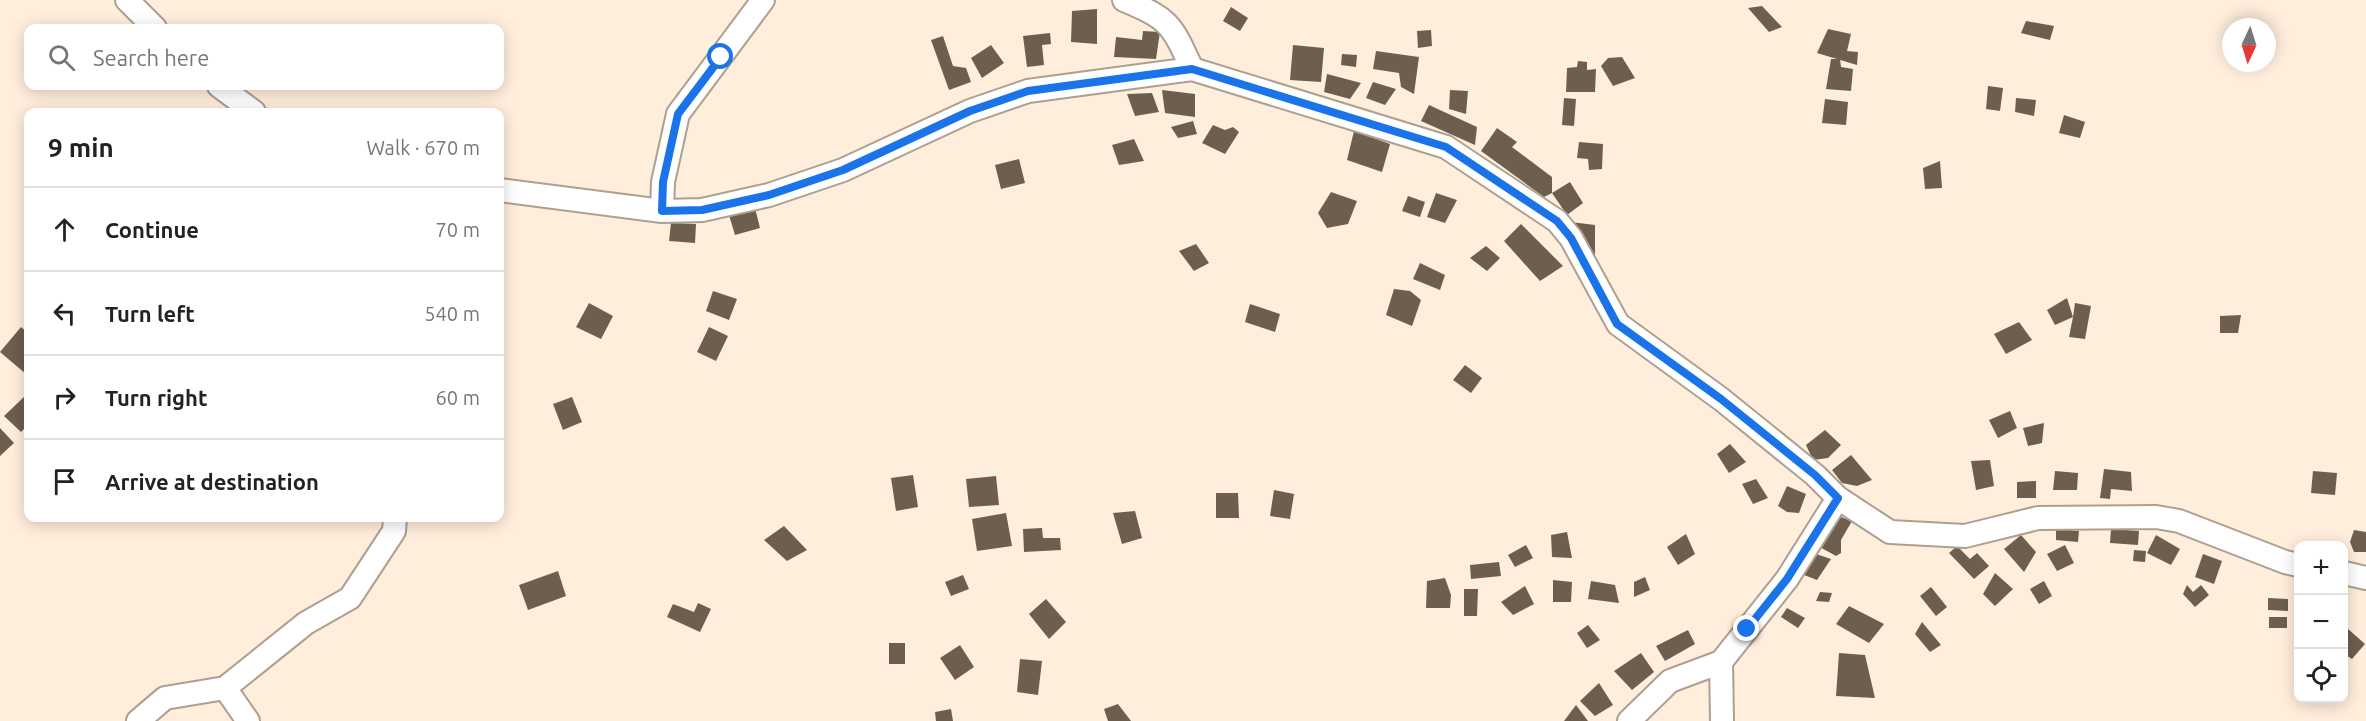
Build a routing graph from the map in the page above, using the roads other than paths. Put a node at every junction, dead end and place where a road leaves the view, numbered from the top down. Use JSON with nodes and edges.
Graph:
{"nodes":[{"id":1,"x":128,"y":0,"type":"edge"},
{"id":2,"x":763,"y":0,"type":"edge"},
{"id":3,"x":1124,"y":0,"type":"edge"},
{"id":4,"x":151,"y":24,"type":"edge"},
{"id":5,"x":1192,"y":69,"type":"junction"},
{"id":6,"x":224,"y":90,"type":"edge"},
{"id":7,"x":249,"y":108,"type":"edge"},
{"id":8,"x":504,"y":191,"type":"edge"},
{"id":9,"x":662,"y":211,"type":"junction"},
{"id":10,"x":1838,"y":498,"type":"junction"},
{"id":11,"x":394,"y":522,"type":"edge"},
{"id":12,"x":2294,"y":564,"type":"edge"},
{"id":13,"x":2348,"y":574,"type":"edge"},
{"id":14,"x":2366,"y":578,"type":"edge"},
{"id":15,"x":1720,"y":662,"type":"junction"},
{"id":16,"x":225,"y":688,"type":"junction"},
{"id":17,"x":138,"y":721,"type":"edge"},
{"id":18,"x":248,"y":721,"type":"edge"},
{"id":19,"x":1629,"y":721,"type":"edge"},
{"id":20,"x":1722,"y":721,"type":"edge"}],
"edges":[{"from":1,"to":4,"type":"street"},
{"from":2,"to":9,"type":"street"},
{"from":3,"to":5,"type":"street"},
{"from":5,"to":9,"type":"street"},
{"from":5,"to":10,"type":"street"},
{"from":6,"to":7,"type":"street"},
{"from":8,"to":9,"type":"street"},
{"from":10,"to":12,"type":"street"},
{"from":10,"to":15,"type":"street"},
{"from":11,"to":16,"type":"street"},
{"from":13,"to":14,"type":"street"},
{"from":15,"to":19,"type":"street"},
{"from":15,"to":20,"type":"street"},
{"from":16,"to":17,"type":"street"},
{"from":16,"to":18,"type":"street"}]}
